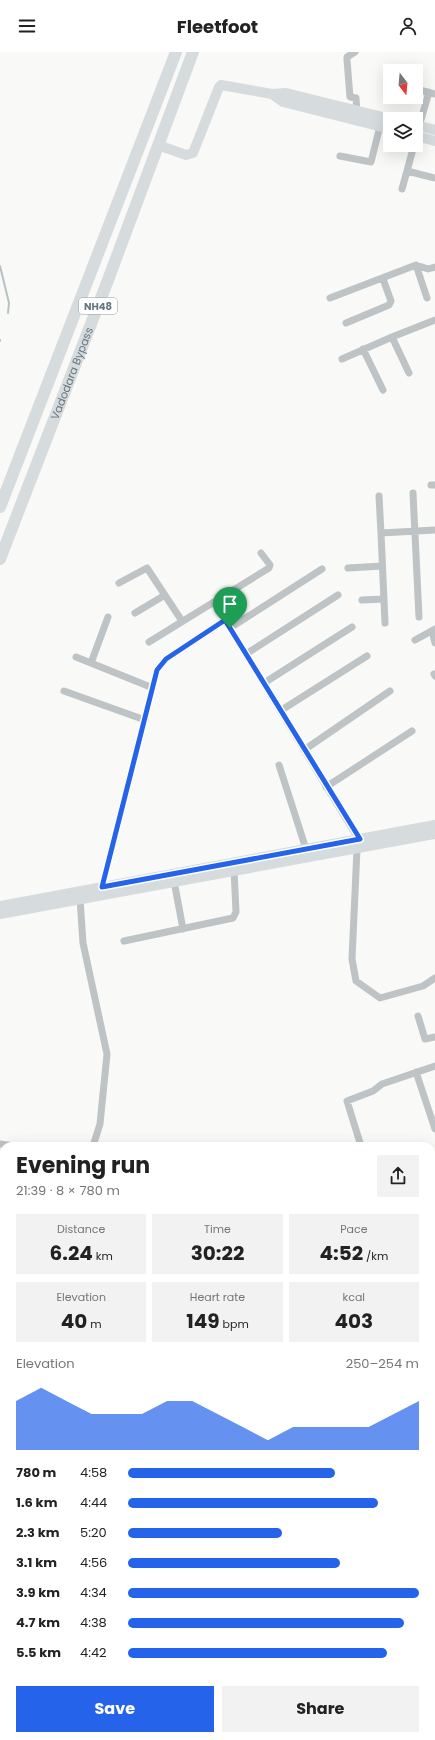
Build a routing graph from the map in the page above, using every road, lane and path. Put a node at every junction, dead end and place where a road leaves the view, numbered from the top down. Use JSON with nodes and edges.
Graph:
{"nodes":[{"id":1,"x":176,"y":52,"type":"edge"},
{"id":2,"x":193,"y":52,"type":"edge"},
{"id":3,"x":355,"y":52,"type":"edge"},
{"id":4,"x":432,"y":93,"type":"edge"},
{"id":5,"x":272,"y":94,"type":"junction"},
{"id":6,"x":357,"y":110,"type":"junction"},
{"id":7,"x":423,"y":114,"type":"edge"},
{"id":8,"x":383,"y":117,"type":"edge"},
{"id":9,"x":356,"y":121,"type":"junction"},
{"id":10,"x":423,"y":126,"type":"edge"},
{"id":11,"x":383,"y":128,"type":"edge"},
{"id":12,"x":435,"y":130,"type":"edge"},
{"id":13,"x":383,"y":133,"type":"edge"},
{"id":14,"x":423,"y":138,"type":"edge"},
{"id":15,"x":435,"y":141,"type":"edge"},
{"id":16,"x":158,"y":145,"type":"junction"},
{"id":17,"x":412,"y":152,"type":"edge"},
{"id":18,"x":340,"y":156,"type":"dead end"},
{"id":19,"x":407,"y":171,"type":"junction"},
{"id":20,"x":435,"y":178,"type":"edge"},
{"id":21,"x":402,"y":189,"type":"dead end"},
{"id":22,"x":416,"y":265,"type":"junction"},
{"id":23,"x":435,"y":267,"type":"edge"},
{"id":24,"x":382,"y":278,"type":"junction"},
{"id":25,"x":330,"y":298,"type":"dead end"},
{"id":26,"x":427,"y":298,"type":"dead end"},
{"id":27,"x":435,"y":320,"type":"edge"},
{"id":28,"x":346,"y":322,"type":"dead end"},
{"id":29,"x":392,"y":337,"type":"junction"},
{"id":30,"x":363,"y":349,"type":"junction"},
{"id":31,"x":342,"y":359,"type":"dead end"},
{"id":32,"x":409,"y":373,"type":"dead end"},
{"id":33,"x":383,"y":390,"type":"dead end"},
{"id":34,"x":413,"y":492,"type":"dead end"},
{"id":35,"x":379,"y":496,"type":"dead end"},
{"id":36,"x":0,"y":507,"type":"edge"},
{"id":37,"x":435,"y":530,"type":"edge"},
{"id":38,"x":416,"y":531,"type":"junction"},
{"id":39,"x":381,"y":533,"type":"junction"},
{"id":40,"x":262,"y":553,"type":"dead end"},
{"id":41,"x":0,"y":559,"type":"edge"},
{"id":42,"x":382,"y":566,"type":"junction"},
{"id":43,"x":348,"y":568,"type":"dead end"},
{"id":44,"x":322,"y":569,"type":"dead end"},
{"id":45,"x":120,"y":583,"type":"dead end"},
{"id":46,"x":165,"y":594,"type":"junction"},
{"id":47,"x":338,"y":595,"type":"dead end"},
{"id":48,"x":384,"y":599,"type":"junction"},
{"id":49,"x":362,"y":600,"type":"dead end"},
{"id":50,"x":214,"y":602,"type":"junction"},
{"id":51,"x":135,"y":612,"type":"dead end"},
{"id":52,"x":418,"y":617,"type":"dead end"},
{"id":53,"x":108,"y":618,"type":"dead end"},
{"id":54,"x":225,"y":620,"type":"junction"},
{"id":55,"x":182,"y":622,"type":"junction"},
{"id":56,"x":385,"y":623,"type":"dead end"},
{"id":57,"x":352,"y":627,"type":"dead end"},
{"id":58,"x":230,"y":628,"type":"junction"},
{"id":59,"x":433,"y":630,"type":"edge"},
{"id":60,"x":415,"y":640,"type":"dead end"},
{"id":61,"x":149,"y":642,"type":"dead end"},
{"id":62,"x":435,"y":643,"type":"edge"},
{"id":63,"x":246,"y":654,"type":"junction"},
{"id":64,"x":367,"y":656,"type":"dead end"},
{"id":65,"x":76,"y":657,"type":"dead end"},
{"id":66,"x":91,"y":662,"type":"junction"},
{"id":67,"x":264,"y":683,"type":"junction"},
{"id":68,"x":152,"y":688,"type":"junction"},
{"id":69,"x":64,"y":691,"type":"dead end"},
{"id":70,"x":390,"y":691,"type":"dead end"},
{"id":71,"x":280,"y":711,"type":"junction"},
{"id":72,"x":145,"y":720,"type":"junction"},
{"id":73,"x":412,"y":731,"type":"dead end"},
{"id":74,"x":304,"y":750,"type":"junction"},
{"id":75,"x":279,"y":765,"type":"dead end"},
{"id":76,"x":326,"y":787,"type":"junction"},
{"id":77,"x":435,"y":825,"type":"edge"},
{"id":78,"x":435,"y":834,"type":"edge"},
{"id":79,"x":360,"y":846,"type":"junction"},
{"id":80,"x":306,"y":849,"type":"junction"},
{"id":81,"x":234,"y":870,"type":"junction"},
{"id":82,"x":174,"y":881,"type":"junction"},
{"id":83,"x":102,"y":887,"type":"junction"},
{"id":84,"x":80,"y":899,"type":"junction"},
{"id":85,"x":0,"y":906,"type":"edge"},
{"id":86,"x":0,"y":914,"type":"edge"},
{"id":87,"x":183,"y":929,"type":"junction"},
{"id":88,"x":124,"y":941,"type":"dead end"},
{"id":89,"x":435,"y":978,"type":"edge"},
{"id":90,"x":418,"y":1016,"type":"dead end"},
{"id":91,"x":435,"y":1037,"type":"edge"},
{"id":92,"x":435,"y":1066,"type":"edge"},
{"id":93,"x":416,"y":1072,"type":"junction"},
{"id":94,"x":435,"y":1129,"type":"edge"},
{"id":95,"x":94,"y":1142,"type":"edge"},
{"id":96,"x":360,"y":1142,"type":"edge"}],
"edges":[{"from":1,"to":36,"type":"highway","name":"Vadodara Bypass","number":"NH48"},
{"from":2,"to":16,"type":"highway","name":"Vadodara Bypass","number":"NH48"},
{"from":3,"to":6,"type":"street"},
{"from":4,"to":7,"type":"street"},
{"from":5,"to":6,"type":"street"},
{"from":5,"to":9,"type":"street"},
{"from":5,"to":16,"type":"street"},
{"from":6,"to":8,"type":"street"},
{"from":6,"to":9,"type":"street"},
{"from":9,"to":11,"type":"street"},
{"from":10,"to":12,"type":"street"},
{"from":13,"to":18,"type":"street"},
{"from":14,"to":15,"type":"street"},
{"from":16,"to":41,"type":"highway","name":"Vadodara Bypass","number":"NH48"},
{"from":17,"to":19,"type":"street"},
{"from":19,"to":20,"type":"street"},
{"from":19,"to":21,"type":"street"},
{"from":22,"to":23,"type":"street"},
{"from":22,"to":24,"type":"street"},
{"from":22,"to":26,"type":"street"},
{"from":24,"to":25,"type":"street"},
{"from":24,"to":28,"type":"street"},
{"from":27,"to":29,"type":"street"},
{"from":29,"to":30,"type":"street"},
{"from":29,"to":32,"type":"street"},
{"from":30,"to":31,"type":"street"},
{"from":30,"to":33,"type":"street"},
{"from":34,"to":38,"type":"street"},
{"from":35,"to":39,"type":"street"},
{"from":37,"to":38,"type":"street"},
{"from":38,"to":39,"type":"street"},
{"from":38,"to":52,"type":"street"},
{"from":39,"to":42,"type":"street"},
{"from":40,"to":50,"type":"street"},
{"from":42,"to":43,"type":"street"},
{"from":42,"to":48,"type":"street"},
{"from":44,"to":58,"type":"street"},
{"from":45,"to":46,"type":"street"},
{"from":46,"to":51,"type":"street"},
{"from":46,"to":55,"type":"street"},
{"from":47,"to":63,"type":"street"},
{"from":48,"to":49,"type":"street"},
{"from":48,"to":56,"type":"street"},
{"from":50,"to":54,"type":"street"},
{"from":50,"to":55,"type":"street"},
{"from":53,"to":66,"type":"street"},
{"from":54,"to":58,"type":"street"},
{"from":54,"to":68,"type":"street"},
{"from":55,"to":61,"type":"street"},
{"from":57,"to":67,"type":"street"},
{"from":58,"to":63,"type":"street"},
{"from":59,"to":60,"type":"street"},
{"from":59,"to":62,"type":"street"},
{"from":63,"to":67,"type":"street"},
{"from":64,"to":71,"type":"street"},
{"from":65,"to":66,"type":"street"},
{"from":66,"to":68,"type":"street"},
{"from":67,"to":71,"type":"street"},
{"from":68,"to":72,"type":"street"},
{"from":69,"to":72,"type":"street"},
{"from":70,"to":74,"type":"street"},
{"from":71,"to":74,"type":"street"},
{"from":72,"to":83,"type":"street"},
{"from":73,"to":76,"type":"street"},
{"from":74,"to":76,"type":"street"},
{"from":75,"to":80,"type":"street"},
{"from":76,"to":79,"type":"street"},
{"from":77,"to":79,"type":"street"},
{"from":78,"to":79,"type":"street"},
{"from":79,"to":80,"type":"street"},
{"from":79,"to":81,"type":"street"},
{"from":79,"to":89,"type":"street"},
{"from":80,"to":83,"type":"street"},
{"from":81,"to":82,"type":"street"},
{"from":81,"to":87,"type":"street"},
{"from":82,"to":84,"type":"street"},
{"from":82,"to":87,"type":"street"},
{"from":83,"to":85,"type":"street"},
{"from":84,"to":86,"type":"street"},
{"from":84,"to":95,"type":"street"},
{"from":87,"to":88,"type":"street"},
{"from":90,"to":91,"type":"street"},
{"from":92,"to":93,"type":"street"},
{"from":93,"to":94,"type":"street"},
{"from":93,"to":96,"type":"street"}]}
